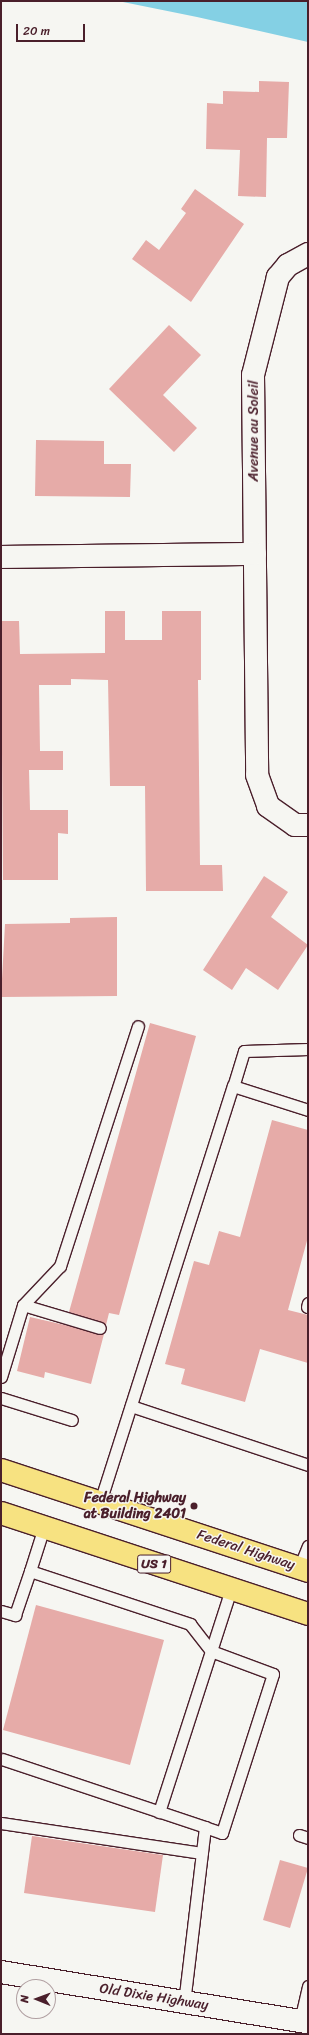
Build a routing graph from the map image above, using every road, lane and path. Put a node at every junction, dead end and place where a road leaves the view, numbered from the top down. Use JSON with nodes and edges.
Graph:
{"nodes":[{"id":1,"x":308,"y":254,"type":"edge"},
{"id":2,"x":255,"y":554,"type":"junction"},
{"id":3,"x":1,"y":557,"type":"edge"},
{"id":4,"x":308,"y":825,"type":"edge"},
{"id":5,"x":138,"y":1026,"type":"dead end"},
{"id":6,"x":308,"y":1049,"type":"edge"},
{"id":7,"x":233,"y":1086,"type":"junction"},
{"id":8,"x":308,"y":1110,"type":"edge"},
{"id":9,"x":23,"y":1305,"type":"junction"},
{"id":10,"x":100,"y":1328,"type":"dead end"},
{"id":11,"x":1,"y":1376,"type":"edge"},
{"id":12,"x":1,"y":1398,"type":"edge"},
{"id":13,"x":131,"y":1406,"type":"junction"},
{"id":14,"x":72,"y":1420,"type":"dead end"},
{"id":15,"x":308,"y":1465,"type":"edge"},
{"id":16,"x":1,"y":1470,"type":"edge"},
{"id":17,"x":100,"y":1502,"type":"junction"},
{"id":18,"x":1,"y":1513,"type":"edge"},
{"id":19,"x":44,"y":1528,"type":"junction"},
{"id":20,"x":308,"y":1546,"type":"edge"},
{"id":21,"x":304,"y":1569,"type":"edge"},
{"id":22,"x":30,"y":1571,"type":"junction"},
{"id":23,"x":231,"y":1589,"type":"junction"},
{"id":24,"x":1,"y":1611,"type":"edge"},
{"id":25,"x":308,"y":1614,"type":"edge"},
{"id":26,"x":211,"y":1651,"type":"junction"},
{"id":27,"x":2,"y":1759,"type":"dead end"},
{"id":28,"x":159,"y":1812,"type":"junction"},
{"id":29,"x":1,"y":1823,"type":"edge"},
{"id":30,"x":205,"y":1827,"type":"junction"},
{"id":31,"x":202,"y":1853,"type":"junction"},
{"id":32,"x":1,"y":1972,"type":"edge"},
{"id":33,"x":308,"y":1986,"type":"edge"},
{"id":34,"x":184,"y":2002,"type":"junction"},
{"id":35,"x":304,"y":2021,"type":"edge"}],
"edges":[{"from":1,"to":2,"type":"street","name":"Avenue au Soleil"},
{"from":2,"to":3,"type":"street"},
{"from":2,"to":4,"type":"street","name":"Avenue au Soleil"},
{"from":5,"to":9,"type":"lane"},
{"from":6,"to":7,"type":"lane"},
{"from":7,"to":8,"type":"lane"},
{"from":7,"to":13,"type":"lane"},
{"from":9,"to":10,"type":"lane"},
{"from":9,"to":11,"type":"lane"},
{"from":12,"to":14,"type":"lane"},
{"from":13,"to":15,"type":"lane"},
{"from":13,"to":17,"type":"lane"},
{"from":16,"to":17,"type":"main road","name":"Federal Highway"},
{"from":17,"to":21,"type":"main road","name":"Federal Highway"},
{"from":18,"to":19,"type":"main road","number":"US 1"},
{"from":19,"to":22,"type":"lane"},
{"from":19,"to":23,"type":"main road","number":"US 1"},
{"from":20,"to":21,"type":"lane"},
{"from":22,"to":24,"type":"lane"},
{"from":22,"to":26,"type":"lane"},
{"from":23,"to":25,"type":"main road","number":"US 1"},
{"from":23,"to":26,"type":"lane"},
{"from":26,"to":28,"type":"lane"},
{"from":26,"to":30,"type":"lane"},
{"from":27,"to":28,"type":"lane"},
{"from":28,"to":30,"type":"lane"},
{"from":29,"to":31,"type":"lane"},
{"from":30,"to":31,"type":"lane"},
{"from":31,"to":34,"type":"lane"},
{"from":32,"to":34,"type":"street","name":"Old Dixie Highway"},
{"from":33,"to":35,"type":"lane"},
{"from":34,"to":35,"type":"street","name":"Old Dixie Highway"}]}
